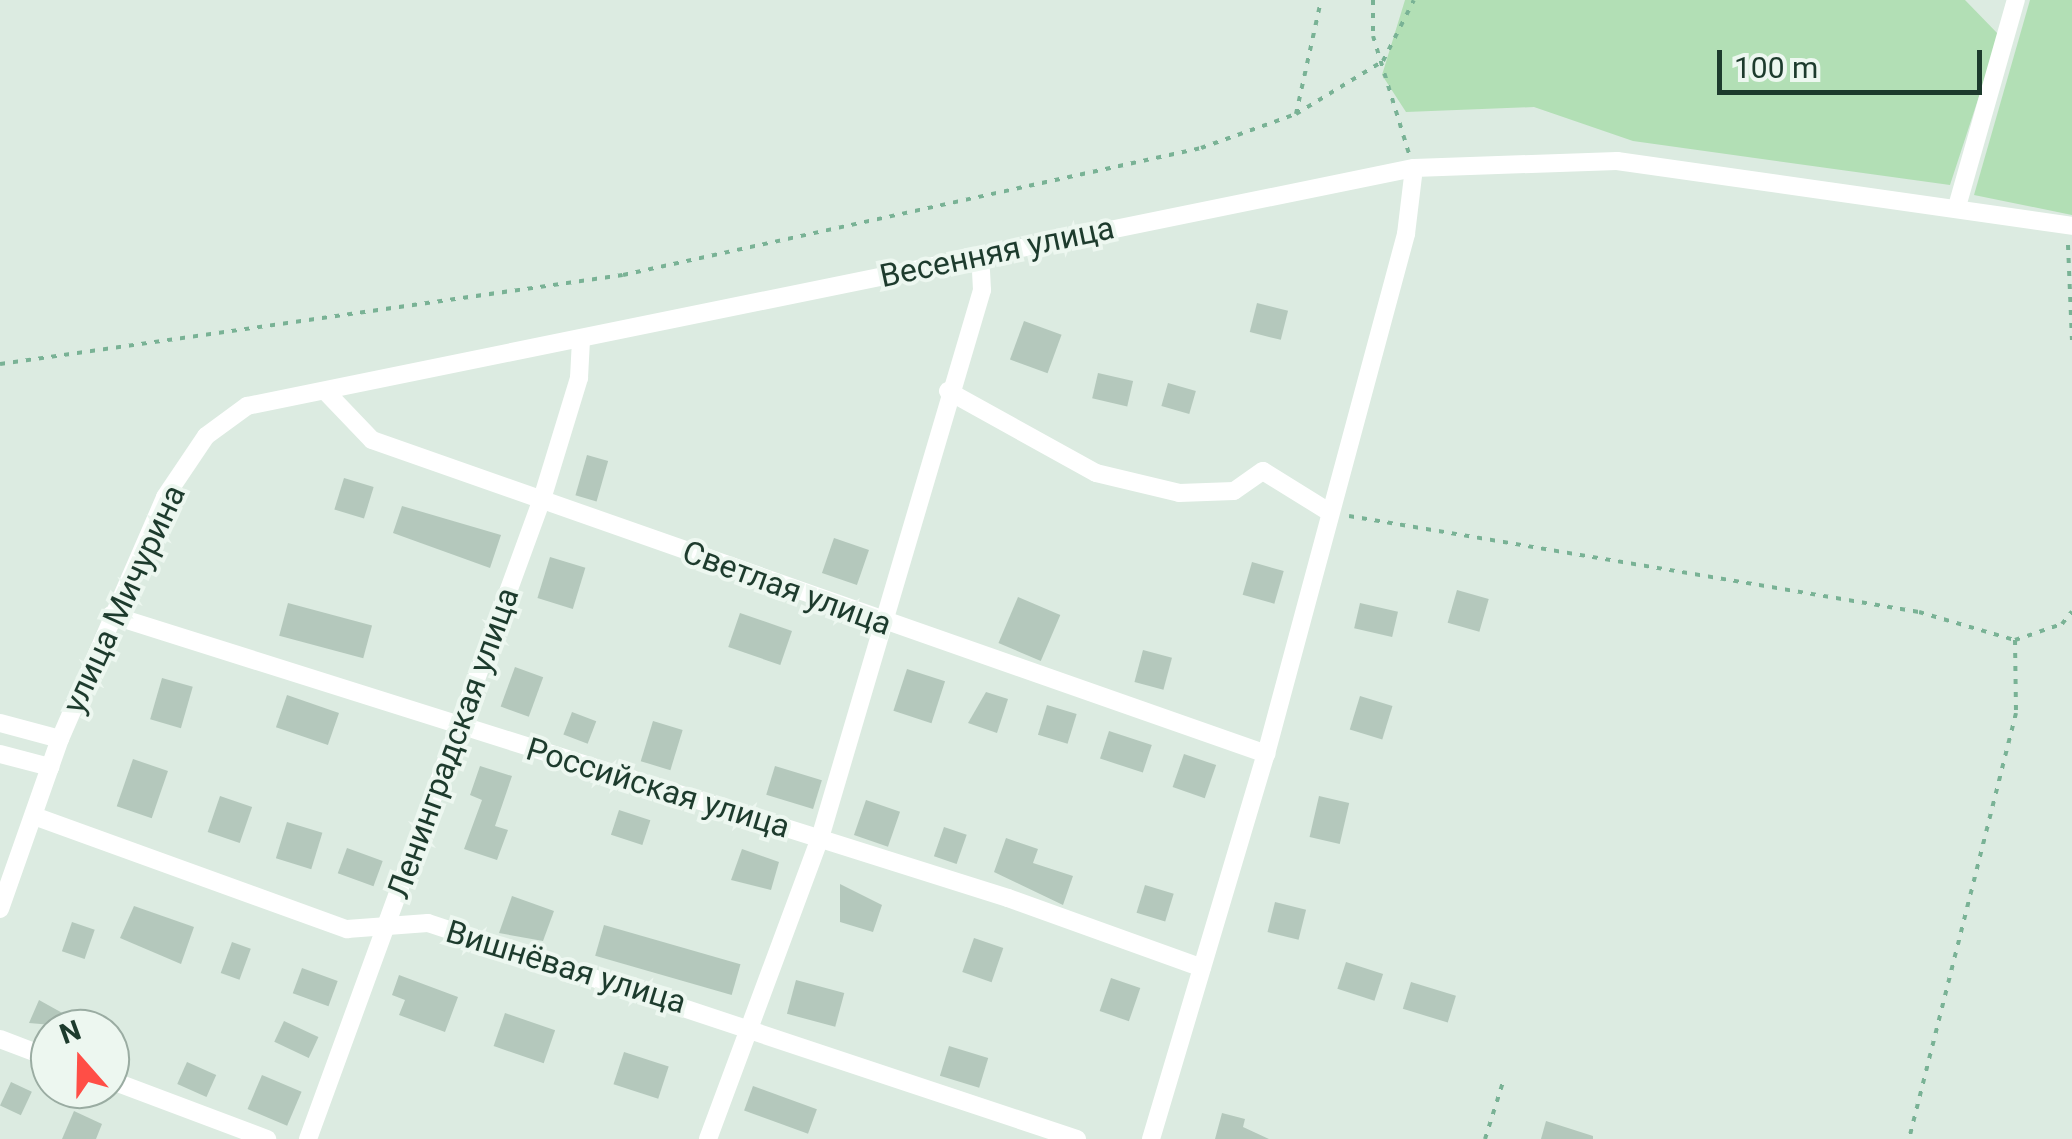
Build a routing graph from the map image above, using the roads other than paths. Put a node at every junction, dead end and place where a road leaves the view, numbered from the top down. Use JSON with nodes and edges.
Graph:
{"nodes":[{"id":1,"x":2016,"y":0,"type":"edge"},
{"id":2,"x":1414,"y":168,"type":"junction"},
{"id":3,"x":1958,"y":203,"type":"junction"},
{"id":4,"x":2070,"y":226,"type":"edge"},
{"id":5,"x":980,"y":256,"type":"junction"},
{"id":6,"x":581,"y":342,"type":"junction"},
{"id":7,"x":948,"y":391,"type":"junction"},
{"id":8,"x":327,"y":393,"type":"junction"},
{"id":9,"x":542,"y":498,"type":"junction"},
{"id":10,"x":1329,"y":512,"type":"junction"},
{"id":11,"x":110,"y":615,"type":"junction"},
{"id":12,"x":880,"y":622,"type":"junction"},
{"id":13,"x":0,"y":723,"type":"edge"},
{"id":14,"x":461,"y":728,"type":"junction"},
{"id":15,"x":60,"y":740,"type":"junction"},
{"id":16,"x":0,"y":754,"type":"edge"},
{"id":17,"x":1266,"y":754,"type":"junction"},
{"id":18,"x":50,"y":766,"type":"junction"},
{"id":19,"x":34,"y":816,"type":"junction"},
{"id":20,"x":820,"y":838,"type":"junction"},
{"id":21,"x":0,"y":909,"type":"edge"},
{"id":22,"x":383,"y":933,"type":"junction"},
{"id":23,"x":1202,"y":968,"type":"junction"},
{"id":24,"x":757,"y":1027,"type":"junction"},
{"id":25,"x":0,"y":1039,"type":"edge"},
{"id":26,"x":30,"y":1050,"type":"edge"},
{"id":27,"x":130,"y":1088,"type":"edge"},
{"id":28,"x":267,"y":1139,"type":"edge"},
{"id":29,"x":308,"y":1139,"type":"edge"},
{"id":30,"x":708,"y":1139,"type":"edge"},
{"id":31,"x":1078,"y":1139,"type":"edge"},
{"id":32,"x":1151,"y":1139,"type":"edge"}],
"edges":[{"from":1,"to":3,"type":"street"},
{"from":2,"to":3,"type":"street","name":"Весенняя улица"},
{"from":2,"to":5,"type":"street","name":"Весенняя улица"},
{"from":2,"to":10,"type":"street"},
{"from":3,"to":4,"type":"street","name":"Весенняя улица"},
{"from":5,"to":6,"type":"street","name":"Весенняя улица"},
{"from":5,"to":7,"type":"street"},
{"from":6,"to":8,"type":"street","name":"улица Мичурина"},
{"from":6,"to":9,"type":"street","name":"Ленинградская улица"},
{"from":7,"to":10,"type":"street"},
{"from":7,"to":12,"type":"street"},
{"from":8,"to":9,"type":"street","name":"Светлая улица"},
{"from":8,"to":11,"type":"street","name":"улица Мичурина"},
{"from":9,"to":12,"type":"street","name":"Светлая улица"},
{"from":9,"to":14,"type":"street","name":"Ленинградская улица"},
{"from":10,"to":17,"type":"street"},
{"from":11,"to":14,"type":"street","name":"Российская улица"},
{"from":11,"to":15,"type":"street","name":"улица Мичурина"},
{"from":12,"to":17,"type":"street","name":"Светлая улица"},
{"from":12,"to":20,"type":"street"},
{"from":13,"to":15,"type":"street"},
{"from":14,"to":20,"type":"street","name":"Российская улица"},
{"from":14,"to":22,"type":"street","name":"Ленинградская улица"},
{"from":15,"to":18,"type":"street","name":"улица Мичурина"},
{"from":16,"to":18,"type":"street"},
{"from":17,"to":23,"type":"street"},
{"from":18,"to":19,"type":"street","name":"улица Мичурина"},
{"from":19,"to":21,"type":"street","name":"улица Мичурина"},
{"from":19,"to":22,"type":"street","name":"Вишнёвая улица"},
{"from":20,"to":23,"type":"street","name":"Российская улица"},
{"from":20,"to":24,"type":"street"},
{"from":22,"to":24,"type":"street","name":"Вишнёвая улица"},
{"from":22,"to":29,"type":"street","name":"Ленинградская улица"},
{"from":23,"to":32,"type":"street"},
{"from":24,"to":30,"type":"street"},
{"from":24,"to":31,"type":"street","name":"Вишнёвая улица"},
{"from":25,"to":26,"type":"street"},
{"from":27,"to":28,"type":"street"}]}
